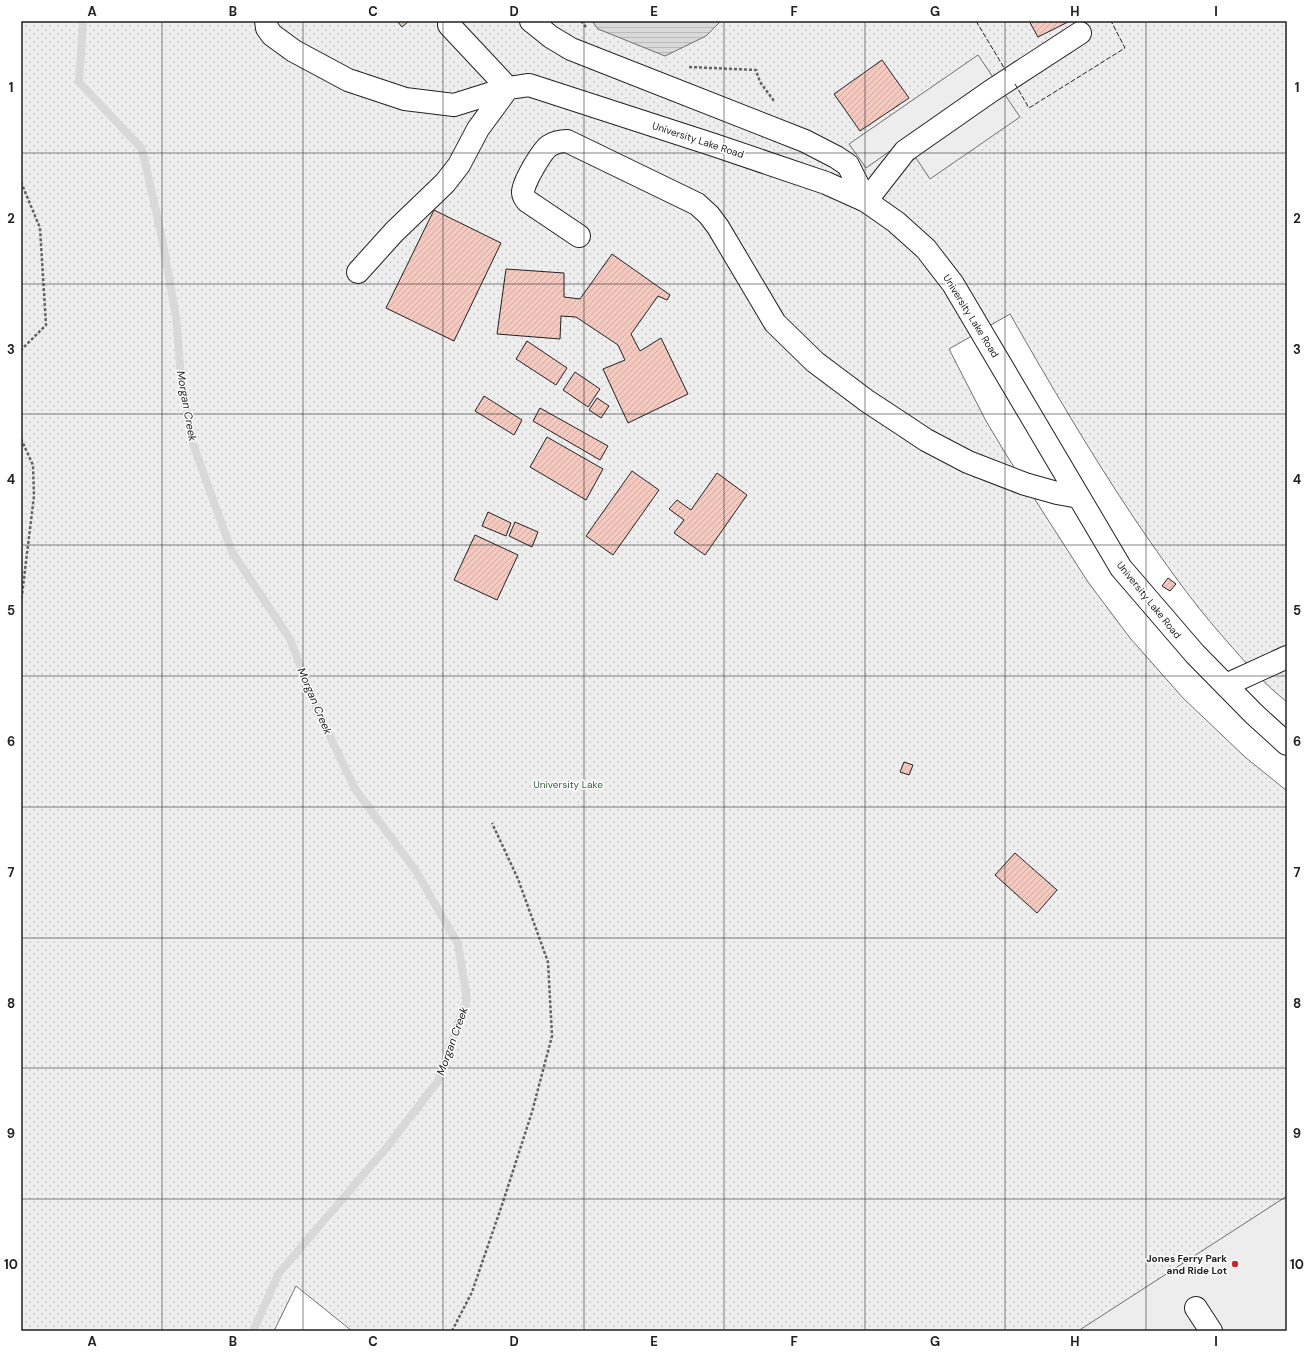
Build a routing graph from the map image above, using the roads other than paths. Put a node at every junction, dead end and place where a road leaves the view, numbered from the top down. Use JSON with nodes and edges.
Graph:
{"nodes":[{"id":1,"x":266,"y":21,"type":"edge"},
{"id":2,"x":531,"y":21,"type":"edge"},
{"id":3,"x":449,"y":25,"type":"dead end"},
{"id":4,"x":1080,"y":33,"type":"dead end"},
{"id":5,"x":508,"y":88,"type":"junction"},
{"id":6,"x":866,"y":201,"type":"junction"},
{"id":7,"x":579,"y":236,"type":"dead end"},
{"id":8,"x":358,"y":272,"type":"dead end"},
{"id":9,"x":1079,"y":497,"type":"junction"},
{"id":10,"x":1287,"y":657,"type":"edge"},
{"id":11,"x":1226,"y":685,"type":"junction"},
{"id":12,"x":1287,"y":744,"type":"edge"},
{"id":13,"x":1196,"y":1308,"type":"dead end"},
{"id":14,"x":1212,"y":1331,"type":"edge"}],
"edges":[{"from":1,"to":5,"type":"street","name":"University Lake Road"},
{"from":2,"to":6,"type":"street"},
{"from":3,"to":5,"type":"street"},
{"from":4,"to":6,"type":"street"},
{"from":5,"to":6,"type":"street","name":"University Lake Road"},
{"from":5,"to":8,"type":"street"},
{"from":6,"to":9,"type":"street","name":"University Lake Road"},
{"from":7,"to":9,"type":"street"},
{"from":9,"to":11,"type":"street","name":"University Lake Road"},
{"from":10,"to":11,"type":"street"},
{"from":11,"to":12,"type":"street","name":"University Lake Road"},
{"from":13,"to":14,"type":"street"}]}
